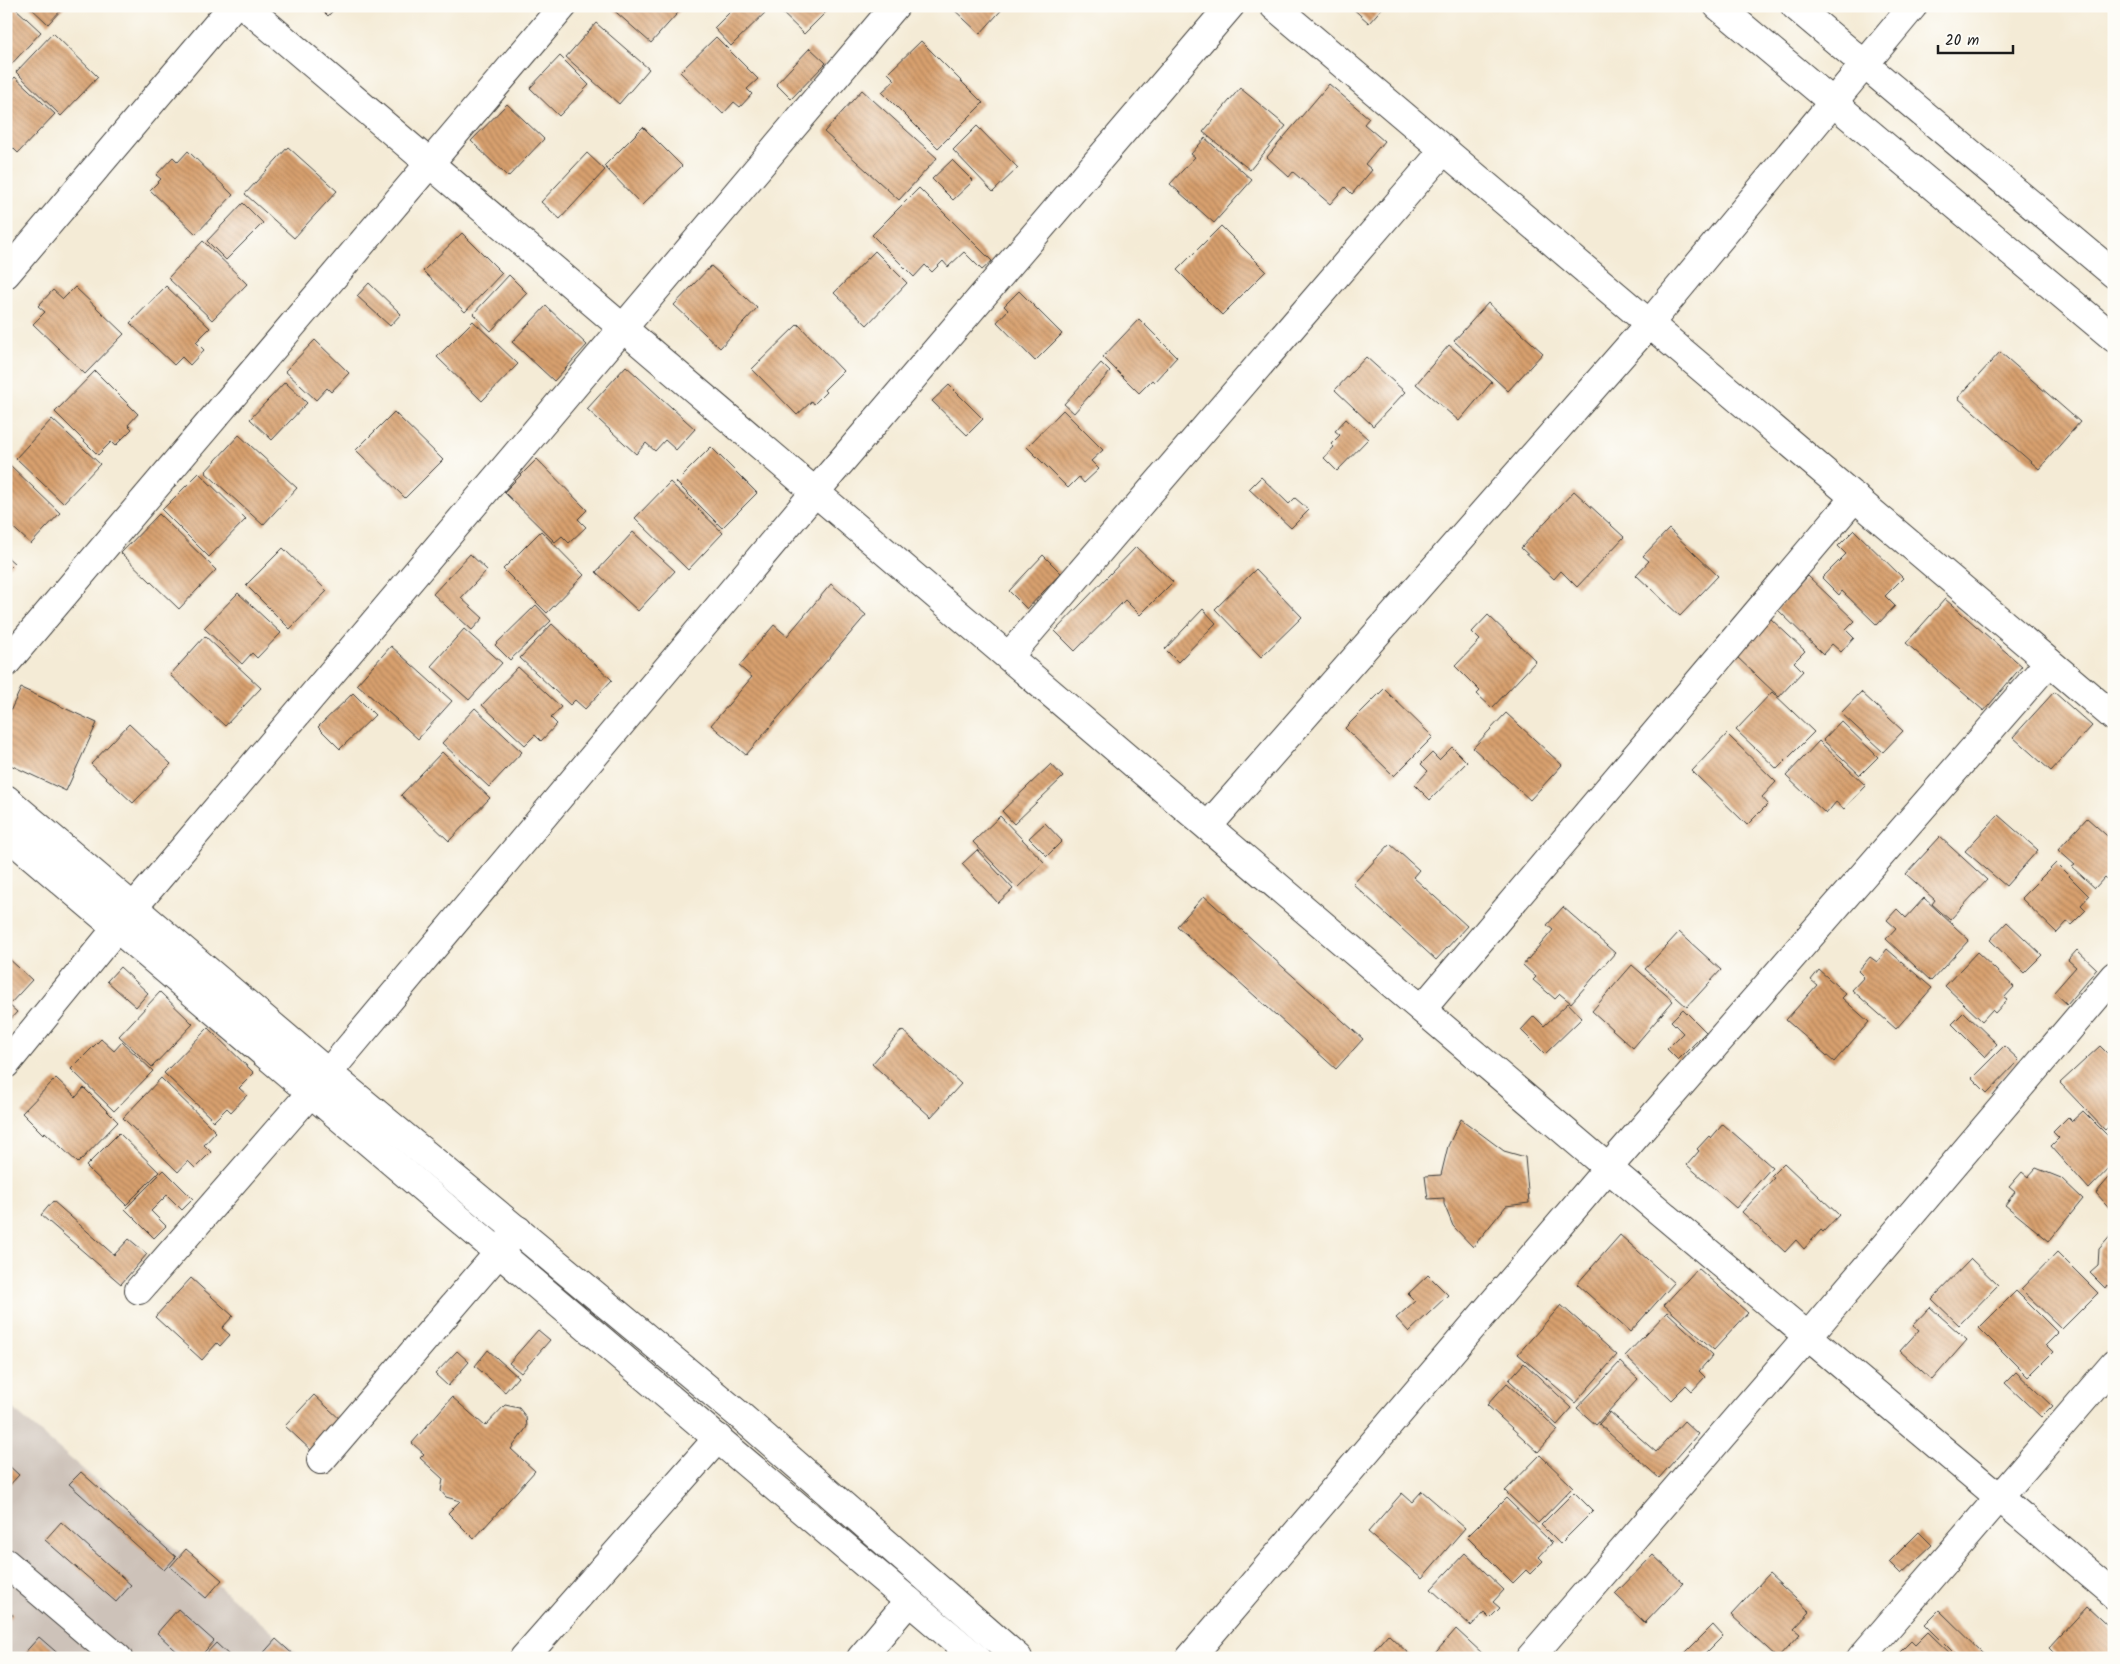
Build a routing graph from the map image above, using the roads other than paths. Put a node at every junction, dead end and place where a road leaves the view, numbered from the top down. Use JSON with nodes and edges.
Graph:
{"nodes":[{"id":1,"x":233,"y":6,"type":"edge"},
{"id":2,"x":245,"y":6,"type":"edge"},
{"id":3,"x":563,"y":6,"type":"edge"},
{"id":4,"x":895,"y":6,"type":"edge"},
{"id":5,"x":1230,"y":6,"type":"edge"},
{"id":6,"x":1274,"y":6,"type":"edge"},
{"id":7,"x":1718,"y":6,"type":"edge"},
{"id":8,"x":1794,"y":6,"type":"edge"},
{"id":9,"x":1913,"y":6,"type":"edge"},
{"id":10,"x":1864,"y":65,"type":"junction"},
{"id":11,"x":1832,"y":103,"type":"junction"},
{"id":12,"x":1444,"y":150,"type":"junction"},
{"id":13,"x":430,"y":163,"type":"junction"},
{"id":14,"x":6,"y":274,"type":"edge"},
{"id":15,"x":2114,"y":274,"type":"edge"},
{"id":16,"x":1649,"y":324,"type":"junction"},
{"id":17,"x":624,"y":328,"type":"junction"},
{"id":18,"x":2114,"y":338,"type":"edge"},
{"id":19,"x":816,"y":491,"type":"junction"},
{"id":20,"x":1855,"y":497,"type":"junction"},
{"id":21,"x":1009,"y":656,"type":"junction"},
{"id":22,"x":2049,"y":662,"type":"junction"},
{"id":23,"x":6,"y":663,"type":"edge"},
{"id":24,"x":2114,"y":716,"type":"edge"},
{"id":25,"x":6,"y":799,"type":"edge"},
{"id":26,"x":1208,"y":826,"type":"junction"},
{"id":27,"x":6,"y":834,"type":"edge"},
{"id":28,"x":125,"y":918,"type":"junction"},
{"id":29,"x":2114,"y":976,"type":"edge"},
{"id":30,"x":1422,"y":1009,"type":"junction"},
{"id":31,"x":6,"y":1064,"type":"edge"},
{"id":32,"x":319,"y":1083,"type":"junction"},
{"id":33,"x":1608,"y":1168,"type":"junction"},
{"id":34,"x":518,"y":1230,"type":"junction"},
{"id":35,"x":498,"y":1252,"type":"junction"},
{"id":36,"x":139,"y":1290,"type":"dead end"},
{"id":37,"x":1808,"y":1336,"type":"junction"},
{"id":38,"x":2114,"y":1364,"type":"edge"},
{"id":39,"x":718,"y":1438,"type":"junction"},
{"id":40,"x":321,"y":1460,"type":"dead end"},
{"id":41,"x":1999,"y":1497,"type":"junction"},
{"id":42,"x":6,"y":1562,"type":"edge"},
{"id":43,"x":2114,"y":1594,"type":"edge"},
{"id":44,"x":909,"y":1601,"type":"junction"},
{"id":45,"x":118,"y":1658,"type":"edge"},
{"id":46,"x":524,"y":1658,"type":"edge"},
{"id":47,"x":861,"y":1658,"type":"edge"},
{"id":48,"x":976,"y":1658,"type":"edge"},
{"id":49,"x":1018,"y":1658,"type":"edge"},
{"id":50,"x":1190,"y":1658,"type":"edge"},
{"id":51,"x":1530,"y":1658,"type":"edge"},
{"id":52,"x":1860,"y":1658,"type":"edge"}],
"edges":[{"from":1,"to":14,"type":"street"},
{"from":2,"to":13,"type":"street"},
{"from":3,"to":13,"type":"street"},
{"from":4,"to":17,"type":"street"},
{"from":5,"to":19,"type":"street"},
{"from":6,"to":12,"type":"street"},
{"from":7,"to":11,"type":"street"},
{"from":8,"to":10,"type":"street"},
{"from":9,"to":10,"type":"street"},
{"from":10,"to":11,"type":"street"},
{"from":10,"to":15,"type":"street"},
{"from":11,"to":16,"type":"street"},
{"from":11,"to":18,"type":"street"},
{"from":12,"to":16,"type":"street"},
{"from":12,"to":21,"type":"street"},
{"from":13,"to":17,"type":"street"},
{"from":13,"to":23,"type":"street"},
{"from":16,"to":20,"type":"street"},
{"from":16,"to":26,"type":"street"},
{"from":17,"to":19,"type":"street"},
{"from":17,"to":28,"type":"street"},
{"from":19,"to":21,"type":"street"},
{"from":19,"to":32,"type":"street"},
{"from":20,"to":22,"type":"street"},
{"from":20,"to":30,"type":"street"},
{"from":21,"to":26,"type":"street"},
{"from":22,"to":24,"type":"street"},
{"from":22,"to":33,"type":"street"},
{"from":25,"to":28,"type":"street"},
{"from":26,"to":30,"type":"street"},
{"from":27,"to":28,"type":"street"},
{"from":28,"to":31,"type":"street"},
{"from":28,"to":32,"type":"street"},
{"from":29,"to":37,"type":"street"},
{"from":30,"to":33,"type":"street"},
{"from":32,"to":34,"type":"street"},
{"from":32,"to":35,"type":"street"},
{"from":32,"to":36,"type":"street"},
{"from":33,"to":37,"type":"street"},
{"from":33,"to":50,"type":"street"},
{"from":34,"to":35,"type":"street"},
{"from":34,"to":49,"type":"street"},
{"from":35,"to":39,"type":"street"},
{"from":35,"to":40,"type":"street"},
{"from":37,"to":41,"type":"street"},
{"from":37,"to":51,"type":"street"},
{"from":38,"to":41,"type":"street"},
{"from":39,"to":44,"type":"street"},
{"from":39,"to":46,"type":"street"},
{"from":41,"to":43,"type":"street"},
{"from":41,"to":52,"type":"street"},
{"from":42,"to":45,"type":"street"},
{"from":44,"to":47,"type":"street"},
{"from":44,"to":48,"type":"street"}]}
